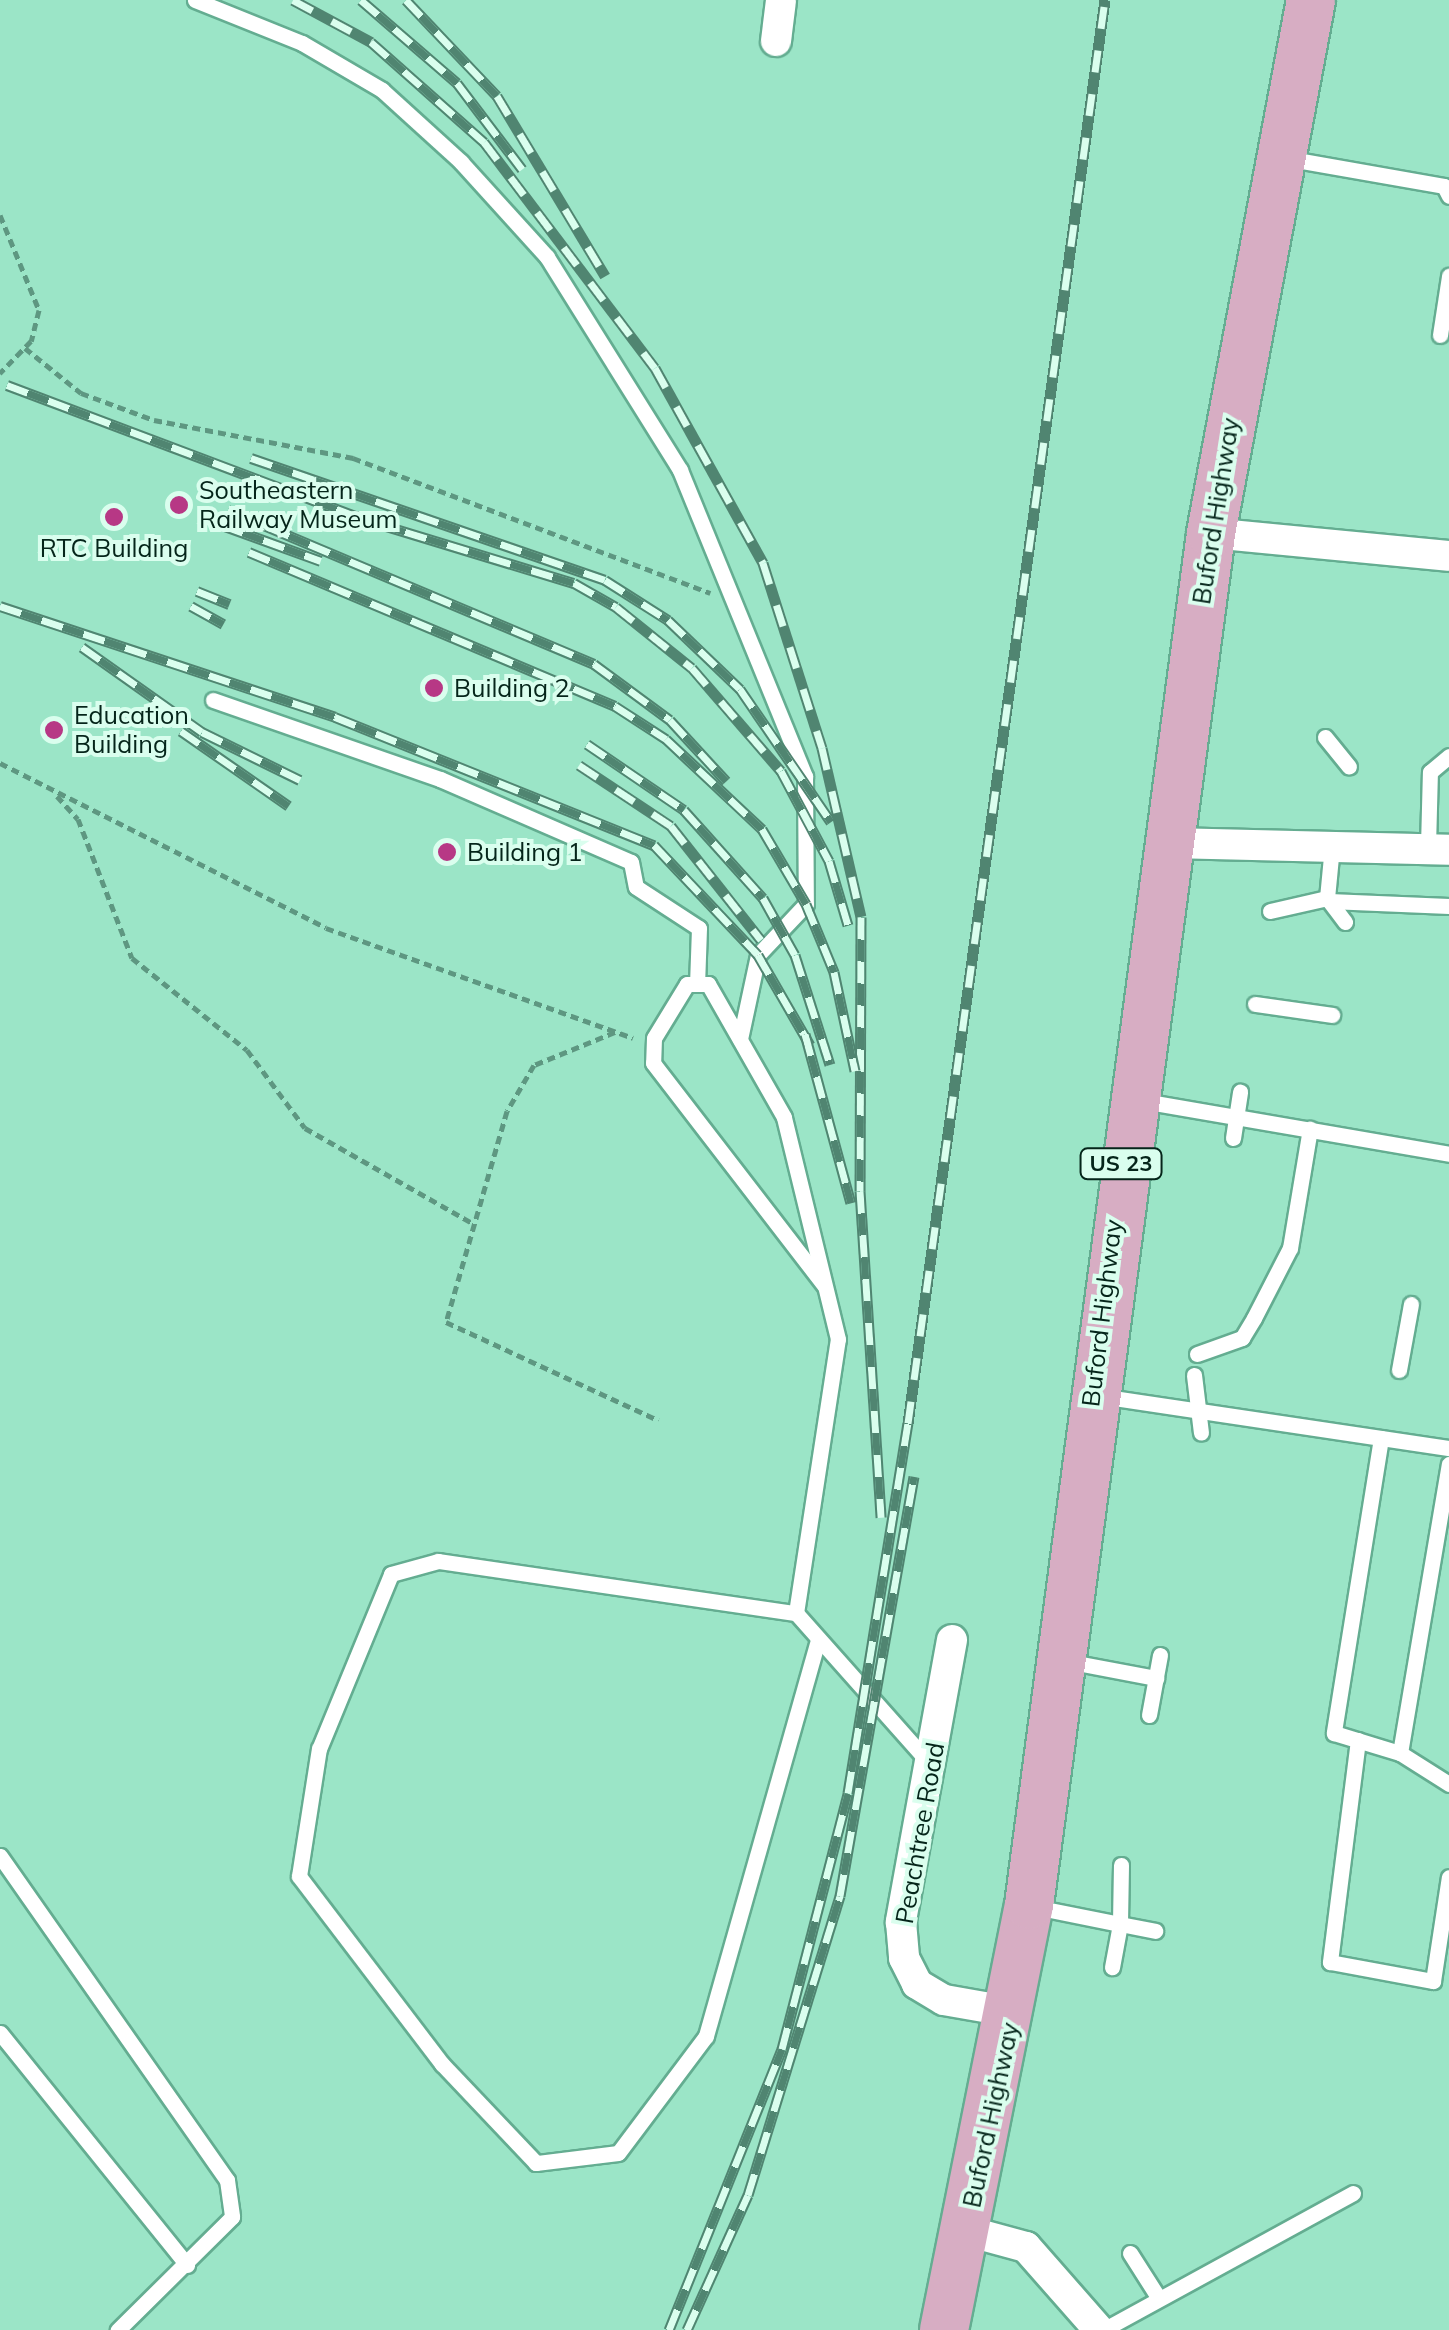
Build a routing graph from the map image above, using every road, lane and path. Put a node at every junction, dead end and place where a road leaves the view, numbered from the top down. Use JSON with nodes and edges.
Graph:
{"nodes":[{"id":1,"x":195,"y":0,"type":"edge"},
{"id":2,"x":782,"y":0,"type":"edge"},
{"id":3,"x":1310,"y":0,"type":"edge"},
{"id":4,"x":776,"y":41,"type":"dead end"},
{"id":5,"x":1276,"y":156,"type":"junction"},
{"id":6,"x":1449,"y":196,"type":"edge"},
{"id":7,"x":0,"y":215,"type":"edge"},
{"id":8,"x":1449,"y":276,"type":"edge"},
{"id":9,"x":1440,"y":335,"type":"dead end"},
{"id":10,"x":24,"y":348,"type":"junction"},
{"id":11,"x":0,"y":373,"type":"edge"},
{"id":12,"x":1211,"y":533,"type":"junction"},
{"id":13,"x":1449,"y":556,"type":"edge"},
{"id":14,"x":742,"y":604,"type":"junction"},
{"id":15,"x":213,"y":700,"type":"dead end"},
{"id":16,"x":1325,"y":737,"type":"dead end"},
{"id":17,"x":1449,"y":756,"type":"edge"},
{"id":18,"x":0,"y":764,"type":"edge"},
{"id":19,"x":1349,"y":767,"type":"dead end"},
{"id":20,"x":52,"y":790,"type":"junction"},
{"id":21,"x":1170,"y":843,"type":"junction"},
{"id":22,"x":1332,"y":844,"type":"junction"},
{"id":23,"x":1439,"y":848,"type":"edge"},
{"id":24,"x":1328,"y":899,"type":"junction"},
{"id":25,"x":1449,"y":906,"type":"edge"},
{"id":26,"x":1270,"y":911,"type":"dead end"},
{"id":27,"x":1345,"y":922,"type":"dead end"},
{"id":28,"x":697,"y":984,"type":"junction"},
{"id":29,"x":1255,"y":1004,"type":"dead end"},
{"id":30,"x":1332,"y":1014,"type":"dead end"},
{"id":31,"x":618,"y":1031,"type":"junction"},
{"id":32,"x":740,"y":1040,"type":"junction"},
{"id":33,"x":654,"y":1048,"type":"junction"},
{"id":34,"x":1240,"y":1092,"type":"dead end"},
{"id":35,"x":1130,"y":1098,"type":"junction"},
{"id":36,"x":1236,"y":1117,"type":"junction"},
{"id":37,"x":1310,"y":1130,"type":"junction"},
{"id":38,"x":1233,"y":1138,"type":"dead end"},
{"id":39,"x":1449,"y":1154,"type":"edge"},
{"id":40,"x":472,"y":1223,"type":"junction"},
{"id":41,"x":824,"y":1285,"type":"junction"},
{"id":42,"x":1411,"y":1304,"type":"dead end"},
{"id":43,"x":1197,"y":1354,"type":"dead end"},
{"id":44,"x":1399,"y":1370,"type":"dead end"},
{"id":45,"x":1194,"y":1375,"type":"dead end"},
{"id":46,"x":1091,"y":1395,"type":"junction"},
{"id":47,"x":1205,"y":1412,"type":"junction"},
{"id":48,"x":658,"y":1420,"type":"dead end"},
{"id":49,"x":1201,"y":1434,"type":"dead end"},
{"id":50,"x":1381,"y":1438,"type":"junction"},
{"id":51,"x":1449,"y":1448,"type":"edge"},
{"id":52,"x":1449,"y":1464,"type":"edge"},
{"id":53,"x":796,"y":1612,"type":"junction"},
{"id":54,"x":818,"y":1640,"type":"junction"},
{"id":55,"x":952,"y":1640,"type":"dead end"},
{"id":56,"x":1160,"y":1656,"type":"dead end"},
{"id":57,"x":1060,"y":1660,"type":"junction"},
{"id":58,"x":1156,"y":1678,"type":"junction"},
{"id":59,"x":1149,"y":1715,"type":"dead end"},
{"id":60,"x":1358,"y":1740,"type":"junction"},
{"id":61,"x":1400,"y":1753,"type":"junction"},
{"id":62,"x":933,"y":1768,"type":"junction"},
{"id":63,"x":1449,"y":1784,"type":"edge"},
{"id":64,"x":0,"y":1856,"type":"edge"},
{"id":65,"x":1121,"y":1865,"type":"dead end"},
{"id":66,"x":1449,"y":1877,"type":"edge"},
{"id":67,"x":1029,"y":1905,"type":"junction"},
{"id":68,"x":1120,"y":1924,"type":"junction"},
{"id":69,"x":1156,"y":1930,"type":"dead end"},
{"id":70,"x":1112,"y":1968,"type":"dead end"},
{"id":71,"x":1012,"y":2012,"type":"junction"},
{"id":72,"x":0,"y":2032,"type":"edge"},
{"id":73,"x":1352,"y":2193,"type":"dead end"},
{"id":74,"x":966,"y":2231,"type":"junction"},
{"id":75,"x":1130,"y":2253,"type":"dead end"},
{"id":76,"x":188,"y":2264,"type":"junction"},
{"id":77,"x":1158,"y":2297,"type":"junction"},
{"id":78,"x":118,"y":2330,"type":"edge"},
{"id":79,"x":944,"y":2330,"type":"edge"},
{"id":80,"x":1101,"y":2330,"type":"edge"}],
"edges":[{"from":1,"to":14,"type":"lane"},
{"from":2,"to":4,"type":"street"},
{"from":3,"to":5,"type":"main road","name":"Buford Highway","number":"US 23"},
{"from":5,"to":6,"type":"lane"},
{"from":5,"to":12,"type":"main road","name":"Buford Highway","number":"US 23"},
{"from":7,"to":10,"type":"path"},
{"from":8,"to":9,"type":"lane"},
{"from":10,"to":11,"type":"path"},
{"from":10,"to":14,"type":"path"},
{"from":12,"to":13,"type":"street"},
{"from":12,"to":21,"type":"main road","name":"Buford Highway","number":"US 23"},
{"from":14,"to":32,"type":"lane"},
{"from":15,"to":28,"type":"lane"},
{"from":16,"to":19,"type":"lane"},
{"from":17,"to":23,"type":"lane"},
{"from":18,"to":20,"type":"path"},
{"from":20,"to":31,"type":"path"},
{"from":20,"to":40,"type":"path"},
{"from":21,"to":22,"type":"street"},
{"from":21,"to":35,"type":"main road","name":"Buford Highway","number":"US 23"},
{"from":22,"to":23,"type":"street"},
{"from":22,"to":24,"type":"lane"},
{"from":24,"to":25,"type":"lane"},
{"from":24,"to":26,"type":"lane"},
{"from":24,"to":27,"type":"lane"},
{"from":28,"to":32,"type":"lane"},
{"from":28,"to":33,"type":"lane"},
{"from":29,"to":30,"type":"lane"},
{"from":31,"to":33,"type":"path"},
{"from":31,"to":40,"type":"path"},
{"from":32,"to":41,"type":"lane"},
{"from":33,"to":41,"type":"lane"},
{"from":34,"to":36,"type":"lane"},
{"from":35,"to":36,"type":"lane"},
{"from":35,"to":46,"type":"main road","name":"Buford Highway","number":"US 23"},
{"from":36,"to":37,"type":"lane"},
{"from":36,"to":38,"type":"lane"},
{"from":37,"to":39,"type":"lane"},
{"from":37,"to":43,"type":"lane"},
{"from":40,"to":48,"type":"path"},
{"from":41,"to":53,"type":"lane"},
{"from":42,"to":44,"type":"lane"},
{"from":45,"to":47,"type":"lane"},
{"from":46,"to":47,"type":"lane"},
{"from":46,"to":57,"type":"main road","name":"Buford Highway","number":"US 23"},
{"from":47,"to":49,"type":"lane"},
{"from":47,"to":50,"type":"lane"},
{"from":50,"to":51,"type":"lane"},
{"from":50,"to":60,"type":"lane"},
{"from":52,"to":61,"type":"lane"},
{"from":53,"to":54,"type":"lane"},
{"from":53,"to":54,"type":"lane"},
{"from":54,"to":62,"type":"lane"},
{"from":55,"to":62,"type":"street","name":"Peachtree Road"},
{"from":56,"to":58,"type":"lane"},
{"from":57,"to":58,"type":"lane"},
{"from":57,"to":67,"type":"main road","name":"Buford Highway","number":"US 23"},
{"from":58,"to":59,"type":"lane"},
{"from":60,"to":61,"type":"lane"},
{"from":60,"to":66,"type":"lane"},
{"from":61,"to":63,"type":"lane"},
{"from":62,"to":71,"type":"street","name":"Peachtree Road"},
{"from":64,"to":76,"type":"lane"},
{"from":65,"to":68,"type":"lane"},
{"from":67,"to":68,"type":"lane"},
{"from":67,"to":71,"type":"main road","name":"Buford Highway","number":"US 23"},
{"from":68,"to":69,"type":"lane"},
{"from":68,"to":70,"type":"lane"},
{"from":71,"to":74,"type":"main road","name":"Buford Highway","number":"US 23"},
{"from":72,"to":76,"type":"lane"},
{"from":73,"to":77,"type":"lane"},
{"from":74,"to":79,"type":"main road","name":"Buford Highway","number":"US 23"},
{"from":74,"to":80,"type":"street"},
{"from":75,"to":77,"type":"lane"},
{"from":76,"to":78,"type":"lane"},
{"from":77,"to":80,"type":"lane"}]}
